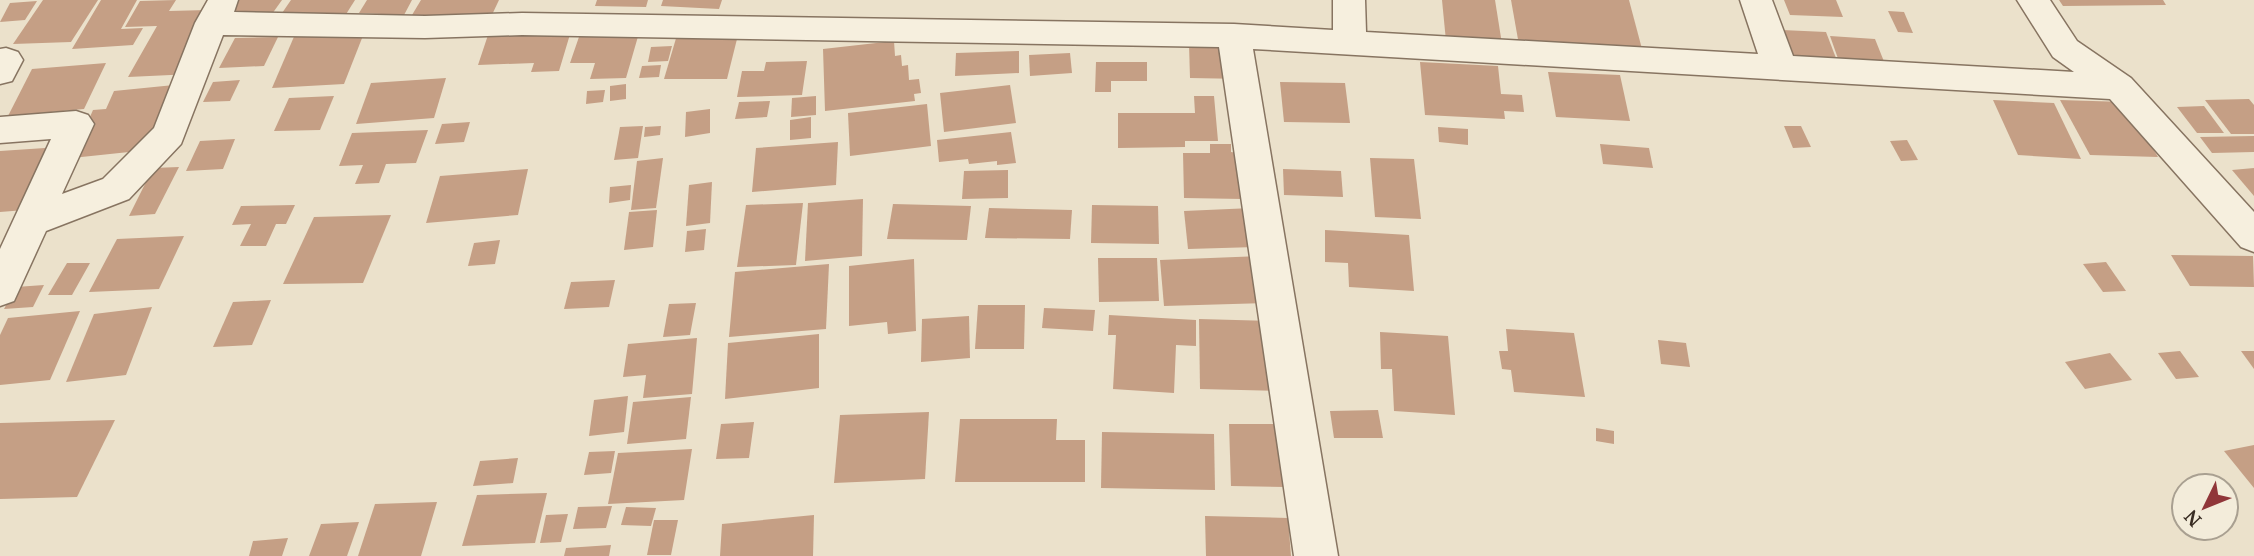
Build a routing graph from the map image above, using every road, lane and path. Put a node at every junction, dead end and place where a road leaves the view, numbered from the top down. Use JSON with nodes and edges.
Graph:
{"nodes":[{"id":1,"x":1349,"y":0,"type":"edge"},
{"id":2,"x":1756,"y":0,"type":"edge"},
{"id":3,"x":2033,"y":0,"type":"edge"},
{"id":4,"x":217,"y":11,"type":"edge"},
{"id":5,"x":357,"y":12,"type":"edge"},
{"id":6,"x":529,"y":12,"type":"edge"},
{"id":7,"x":1234,"y":36,"type":"junction"},
{"id":8,"x":1350,"y":43,"type":"junction"},
{"id":9,"x":0,"y":61,"type":"edge"},
{"id":10,"x":1780,"y":68,"type":"junction"},
{"id":11,"x":0,"y":72,"type":"edge"},
{"id":12,"x":2119,"y":87,"type":"junction"},
{"id":13,"x":0,"y":130,"type":"edge"},
{"id":14,"x":32,"y":221,"type":"junction"},
{"id":15,"x":2254,"y":237,"type":"edge"},
{"id":16,"x":0,"y":290,"type":"edge"},
{"id":17,"x":1316,"y":556,"type":"edge"}],
"edges":[{"from":1,"to":8,"type":"street"},
{"from":2,"to":10,"type":"street"},
{"from":3,"to":12,"type":"street"},
{"from":4,"to":5,"type":"street"},
{"from":4,"to":14,"type":"street"},
{"from":5,"to":6,"type":"street"},
{"from":6,"to":7,"type":"street"},
{"from":7,"to":8,"type":"street"},
{"from":7,"to":17,"type":"street"},
{"from":8,"to":10,"type":"street"},
{"from":9,"to":11,"type":"street"},
{"from":10,"to":12,"type":"street"},
{"from":12,"to":15,"type":"street"},
{"from":13,"to":14,"type":"street"},
{"from":14,"to":16,"type":"street"}]}
